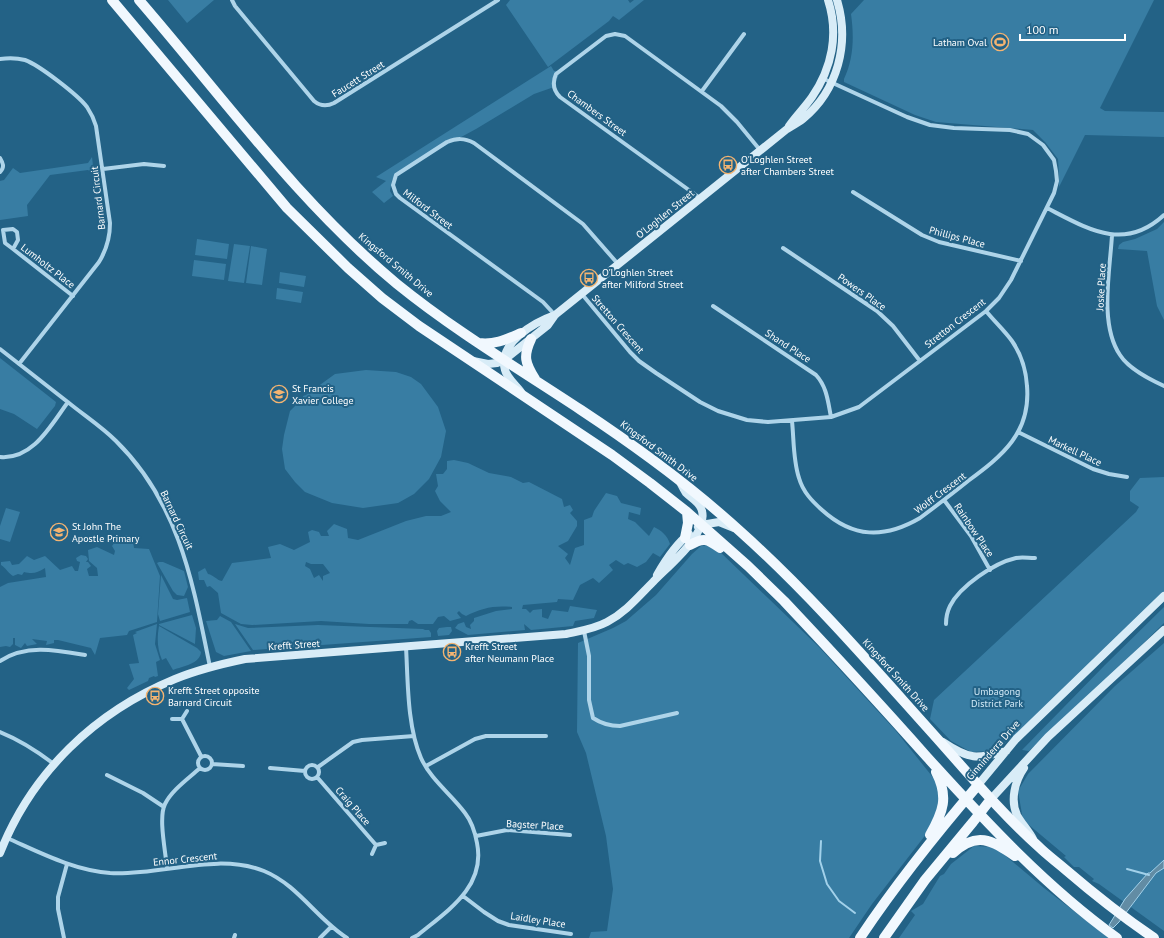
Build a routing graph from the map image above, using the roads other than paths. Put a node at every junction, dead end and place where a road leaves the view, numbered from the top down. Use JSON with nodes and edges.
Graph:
{"nodes":[{"id":1,"x":112,"y":0,"type":"edge"},
{"id":2,"x":139,"y":0,"type":"edge"},
{"id":3,"x":232,"y":0,"type":"edge"},
{"id":4,"x":498,"y":0,"type":"edge"},
{"id":5,"x":828,"y":0,"type":"edge"},
{"id":6,"x":837,"y":0,"type":"edge"},
{"id":7,"x":744,"y":34,"type":"dead end"},
{"id":8,"x":0,"y":59,"type":"edge"},
{"id":9,"x":824,"y":78,"type":"junction"},
{"id":10,"x":831,"y":82,"type":"junction"},
{"id":11,"x":702,"y":91,"type":"junction"},
{"id":12,"x":787,"y":129,"type":"junction"},
{"id":13,"x":760,"y":150,"type":"junction"},
{"id":14,"x":0,"y":158,"type":"edge"},
{"id":15,"x":164,"y":166,"type":"dead end"},
{"id":16,"x":102,"y":169,"type":"junction"},
{"id":17,"x":0,"y":172,"type":"edge"},
{"id":18,"x":853,"y":192,"type":"dead end"},
{"id":19,"x":700,"y":198,"type":"junction"},
{"id":20,"x":1047,"y":208,"type":"junction"},
{"id":21,"x":1164,"y":215,"type":"edge"},
{"id":22,"x":1112,"y":235,"type":"junction"},
{"id":23,"x":783,"y":248,"type":"dead end"},
{"id":24,"x":13,"y":249,"type":"junction"},
{"id":25,"x":1021,"y":261,"type":"junction"},
{"id":26,"x":618,"y":264,"type":"junction"},
{"id":27,"x":581,"y":293,"type":"junction"},
{"id":28,"x":73,"y":296,"type":"junction"},
{"id":29,"x":713,"y":306,"type":"dead end"},
{"id":30,"x":986,"y":311,"type":"junction"},
{"id":31,"x":555,"y":314,"type":"junction"},
{"id":32,"x":521,"y":332,"type":"junction"},
{"id":33,"x":531,"y":339,"type":"junction"},
{"id":34,"x":477,"y":343,"type":"junction"},
{"id":35,"x":0,"y":349,"type":"edge"},
{"id":36,"x":468,"y":360,"type":"junction"},
{"id":37,"x":504,"y":360,"type":"junction"},
{"id":38,"x":920,"y":361,"type":"junction"},
{"id":39,"x":19,"y":364,"type":"junction"},
{"id":40,"x":538,"y":382,"type":"junction"},
{"id":41,"x":1164,"y":386,"type":"edge"},
{"id":42,"x":524,"y":397,"type":"junction"},
{"id":43,"x":68,"y":402,"type":"junction"},
{"id":44,"x":831,"y":417,"type":"junction"},
{"id":45,"x":792,"y":421,"type":"junction"},
{"id":46,"x":1018,"y":432,"type":"junction"},
{"id":47,"x":0,"y":457,"type":"edge"},
{"id":48,"x":1127,"y":477,"type":"dead end"},
{"id":49,"x":679,"y":480,"type":"junction"},
{"id":50,"x":944,"y":500,"type":"junction"},
{"id":51,"x":687,"y":512,"type":"junction"},
{"id":52,"x":702,"y":525,"type":"junction"},
{"id":53,"x":739,"y":530,"type":"junction"},
{"id":54,"x":687,"y":541,"type":"junction"},
{"id":55,"x":1035,"y":558,"type":"dead end"},
{"id":56,"x":748,"y":566,"type":"junction"},
{"id":57,"x":990,"y":570,"type":"junction"},
{"id":58,"x":1164,"y":596,"type":"edge"},
{"id":59,"x":946,"y":624,"type":"dead end"},
{"id":60,"x":1164,"y":630,"type":"edge"},
{"id":61,"x":584,"y":631,"type":"junction"},
{"id":62,"x":406,"y":646,"type":"junction"},
{"id":63,"x":85,"y":655,"type":"dead end"},
{"id":64,"x":0,"y":661,"type":"edge"},
{"id":65,"x":210,"y":667,"type":"junction"},
{"id":66,"x":187,"y":711,"type":"dead end"},
{"id":67,"x":677,"y":713,"type":"dead end"},
{"id":68,"x":172,"y":719,"type":"dead end"},
{"id":69,"x":182,"y":719,"type":"junction"},
{"id":70,"x":0,"y":732,"type":"edge"},
{"id":71,"x":414,"y":736,"type":"junction"},
{"id":72,"x":546,"y":736,"type":"dead end"},
{"id":73,"x":934,"y":736,"type":"junction"},
{"id":74,"x":1048,"y":737,"type":"junction"},
{"id":75,"x":1006,"y":751,"type":"junction"},
{"id":76,"x":202,"y":756,"type":"junction"},
{"id":77,"x":927,"y":757,"type":"junction"},
{"id":78,"x":54,"y":764,"type":"junction"},
{"id":79,"x":212,"y":764,"type":"junction"},
{"id":80,"x":243,"y":766,"type":"dead end"},
{"id":81,"x":426,"y":766,"type":"junction"},
{"id":82,"x":318,"y":767,"type":"junction"},
{"id":83,"x":200,"y":768,"type":"junction"},
{"id":84,"x":270,"y":768,"type":"dead end"},
{"id":85,"x":305,"y":771,"type":"junction"},
{"id":86,"x":107,"y":775,"type":"dead end"},
{"id":87,"x":317,"y":777,"type":"junction"},
{"id":88,"x":978,"y":784,"type":"junction"},
{"id":89,"x":991,"y":799,"type":"junction"},
{"id":90,"x":965,"y":800,"type":"junction"},
{"id":91,"x":164,"y":807,"type":"junction"},
{"id":92,"x":980,"y":814,"type":"junction"},
{"id":93,"x":570,"y":835,"type":"dead end"},
{"id":94,"x":476,"y":836,"type":"junction"},
{"id":95,"x":6,"y":838,"type":"junction"},
{"id":96,"x":385,"y":843,"type":"dead end"},
{"id":97,"x":376,"y":845,"type":"junction"},
{"id":98,"x":1039,"y":848,"type":"junction"},
{"id":99,"x":0,"y":853,"type":"edge"},
{"id":100,"x":372,"y":854,"type":"dead end"},
{"id":101,"x":916,"y":861,"type":"junction"},
{"id":102,"x":67,"y":864,"type":"junction"},
{"id":103,"x":1033,"y":867,"type":"junction"},
{"id":104,"x":167,"y":869,"type":"junction"},
{"id":105,"x":925,"y":880,"type":"junction"},
{"id":106,"x":463,"y":896,"type":"junction"},
{"id":107,"x":331,"y":927,"type":"junction"},
{"id":108,"x":571,"y":934,"type":"dead end"},
{"id":109,"x":64,"y":938,"type":"edge"},
{"id":110,"x":320,"y":938,"type":"edge"},
{"id":111,"x":346,"y":938,"type":"edge"},
{"id":112,"x":412,"y":938,"type":"edge"},
{"id":113,"x":860,"y":938,"type":"edge"},
{"id":114,"x":884,"y":938,"type":"edge"},
{"id":115,"x":1117,"y":938,"type":"edge"},
{"id":116,"x":1154,"y":938,"type":"edge"}],
"edges":[{"from":1,"to":36,"type":"main road"},
{"from":2,"to":34,"type":"main road","name":"Kingsford Smith Drive"},
{"from":3,"to":4,"type":"street","name":"Faucett Street"},
{"from":5,"to":9,"type":"street","name":"O'Loghlen Street"},
{"from":6,"to":10,"type":"street","name":"O'Loghlen Street"},
{"from":7,"to":11,"type":"street"},
{"from":8,"to":16,"type":"street","name":"Barnard Circuit"},
{"from":9,"to":10,"type":"street","name":"Stretton Crescent"},
{"from":9,"to":12,"type":"street","name":"O'Loghlen Street"},
{"from":10,"to":12,"type":"street","name":"O'Loghlen Street"},
{"from":10,"to":20,"type":"street","name":"Stretton Crescent"},
{"from":11,"to":13,"type":"street","name":"Chambers Street"},
{"from":11,"to":19,"type":"street","name":"Chambers Street"},
{"from":12,"to":13,"type":"street","name":"O'Loghlen Street"},
{"from":13,"to":19,"type":"street","name":"O'Loghlen Street"},
{"from":14,"to":17,"type":"street"},
{"from":15,"to":16,"type":"street"},
{"from":16,"to":28,"type":"street","name":"Barnard Circuit"},
{"from":18,"to":25,"type":"street","name":"Phillips Place"},
{"from":19,"to":26,"type":"street","name":"O'Loghlen Street"},
{"from":20,"to":22,"type":"street"},
{"from":20,"to":25,"type":"street","name":"Stretton Crescent"},
{"from":21,"to":22,"type":"street"},
{"from":22,"to":41,"type":"street","name":"Joske Place"},
{"from":23,"to":38,"type":"street","name":"Powers Place"},
{"from":24,"to":24,"type":"street","name":"Lumholtz Place"},
{"from":24,"to":28,"type":"street","name":"Lumholtz Place"},
{"from":25,"to":30,"type":"street","name":"Stretton Crescent"},
{"from":26,"to":27,"type":"street","name":"O'Loghlen Street"},
{"from":26,"to":31,"type":"street","name":"Milford Street"},
{"from":27,"to":31,"type":"street","name":"O'Loghlen Street"},
{"from":27,"to":45,"type":"street","name":"Stretton Crescent"},
{"from":28,"to":39,"type":"street","name":"Barnard Circuit"},
{"from":29,"to":44,"type":"street","name":"Shand Place"},
{"from":30,"to":38,"type":"street","name":"Stretton Crescent"},
{"from":30,"to":46,"type":"street","name":"Wolff Crescent"},
{"from":31,"to":32,"type":"street","name":"O'Loghlen Street"},
{"from":31,"to":33,"type":"street","name":"O'Loghlen Street"},
{"from":32,"to":34,"type":"main road"},
{"from":32,"to":37,"type":"street","name":"O'Loghlen Street"},
{"from":33,"to":37,"type":"street","name":"O'Loghlen Street"},
{"from":33,"to":40,"type":"main road"},
{"from":34,"to":37,"type":"main road","name":"Kingsford Smith Drive"},
{"from":35,"to":39,"type":"street","name":"Barnard Circuit"},
{"from":36,"to":37,"type":"street","name":"O'Loghlen Street"},
{"from":36,"to":42,"type":"main road"},
{"from":37,"to":40,"type":"main road","name":"Kingsford Smith Drive"},
{"from":37,"to":42,"type":"street"},
{"from":38,"to":44,"type":"street","name":"Stretton Crescent"},
{"from":39,"to":43,"type":"street","name":"Barnard Circuit"},
{"from":40,"to":49,"type":"main road","name":"Kingsford Smith Drive"},
{"from":42,"to":51,"type":"main road"},
{"from":43,"to":47,"type":"street"},
{"from":43,"to":65,"type":"street","name":"Barnard Circuit"},
{"from":44,"to":45,"type":"street","name":"Stretton Crescent"},
{"from":45,"to":50,"type":"street","name":"Wolff Crescent"},
{"from":46,"to":48,"type":"street","name":"Markell Place"},
{"from":46,"to":50,"type":"street","name":"Wolff Crescent"},
{"from":49,"to":52,"type":"street"},
{"from":49,"to":53,"type":"main road","name":"Kingsford Smith Drive"},
{"from":50,"to":57,"type":"street","name":"Rainbow Place"},
{"from":51,"to":52,"type":"main road"},
{"from":51,"to":54,"type":"main road"},
{"from":52,"to":53,"type":"street"},
{"from":52,"to":54,"type":"street","name":"Krefft Street"},
{"from":52,"to":56,"type":"main road"},
{"from":53,"to":73,"type":"main road","name":"Kingsford Smith Drive"},
{"from":54,"to":56,"type":"main road"},
{"from":54,"to":61,"type":"street","name":"Krefft Street"},
{"from":55,"to":57,"type":"street","name":"Rainbow Place"},
{"from":56,"to":77,"type":"main road"},
{"from":57,"to":59,"type":"street","name":"Rainbow Place"},
{"from":58,"to":75,"type":"street","name":"Ginninderra Drive"},
{"from":60,"to":74,"type":"street"},
{"from":61,"to":62,"type":"street","name":"Krefft Street"},
{"from":61,"to":67,"type":"street"},
{"from":62,"to":65,"type":"street","name":"Krefft Street"},
{"from":62,"to":71,"type":"street"},
{"from":63,"to":64,"type":"street"},
{"from":65,"to":78,"type":"street","name":"Krefft Street"},
{"from":66,"to":69,"type":"street"},
{"from":68,"to":69,"type":"street"},
{"from":69,"to":76,"type":"street"},
{"from":70,"to":78,"type":"street"},
{"from":71,"to":81,"type":"street"},
{"from":71,"to":82,"type":"street"},
{"from":72,"to":81,"type":"street"},
{"from":73,"to":75,"type":"street"},
{"from":73,"to":88,"type":"main road","name":"Kingsford Smith Drive"},
{"from":74,"to":89,"type":"street"},
{"from":74,"to":98,"type":"street"},
{"from":75,"to":88,"type":"street","name":"Ginninderra Drive"},
{"from":76,"to":79,"type":"street"},
{"from":76,"to":83,"type":"street"},
{"from":77,"to":90,"type":"main road"},
{"from":77,"to":101,"type":"main road"},
{"from":78,"to":95,"type":"street","name":"Krefft Street"},
{"from":79,"to":80,"type":"street"},
{"from":79,"to":83,"type":"street"},
{"from":81,"to":94,"type":"street"},
{"from":82,"to":85,"type":"street"},
{"from":82,"to":87,"type":"street"},
{"from":83,"to":91,"type":"street"},
{"from":84,"to":85,"type":"street"},
{"from":85,"to":87,"type":"street"},
{"from":86,"to":91,"type":"street"},
{"from":87,"to":97,"type":"street","name":"Craig Place"},
{"from":88,"to":89,"type":"main road","name":"Kingsford Smith Drive"},
{"from":88,"to":90,"type":"main road","name":"Ginninderra Drive"},
{"from":89,"to":92,"type":"main road"},
{"from":89,"to":98,"type":"main road","name":"Kingsford Smith Drive"},
{"from":90,"to":92,"type":"main road"},
{"from":90,"to":101,"type":"main road","name":"Ginninderra Drive"},
{"from":91,"to":104,"type":"street"},
{"from":92,"to":103,"type":"main road"},
{"from":92,"to":105,"type":"main road"},
{"from":93,"to":94,"type":"street","name":"Bagster Place"},
{"from":94,"to":106,"type":"street"},
{"from":95,"to":99,"type":"street","name":"Krefft Street"},
{"from":95,"to":102,"type":"street","name":"Ennor Crescent"},
{"from":96,"to":97,"type":"street"},
{"from":97,"to":100,"type":"street"},
{"from":98,"to":116,"type":"main road","name":"Kingsford Smith Drive"},
{"from":101,"to":113,"type":"main road","name":"Ginninderra Drive"},
{"from":102,"to":104,"type":"street","name":"Ennor Crescent"},
{"from":102,"to":109,"type":"street"},
{"from":103,"to":105,"type":"main road"},
{"from":103,"to":115,"type":"main road"},
{"from":104,"to":107,"type":"street","name":"Ennor Crescent"},
{"from":105,"to":114,"type":"main road"},
{"from":106,"to":108,"type":"street","name":"Laidley Place"},
{"from":106,"to":112,"type":"street"},
{"from":107,"to":110,"type":"street"},
{"from":107,"to":111,"type":"street","name":"Ennor Crescent"}]}
